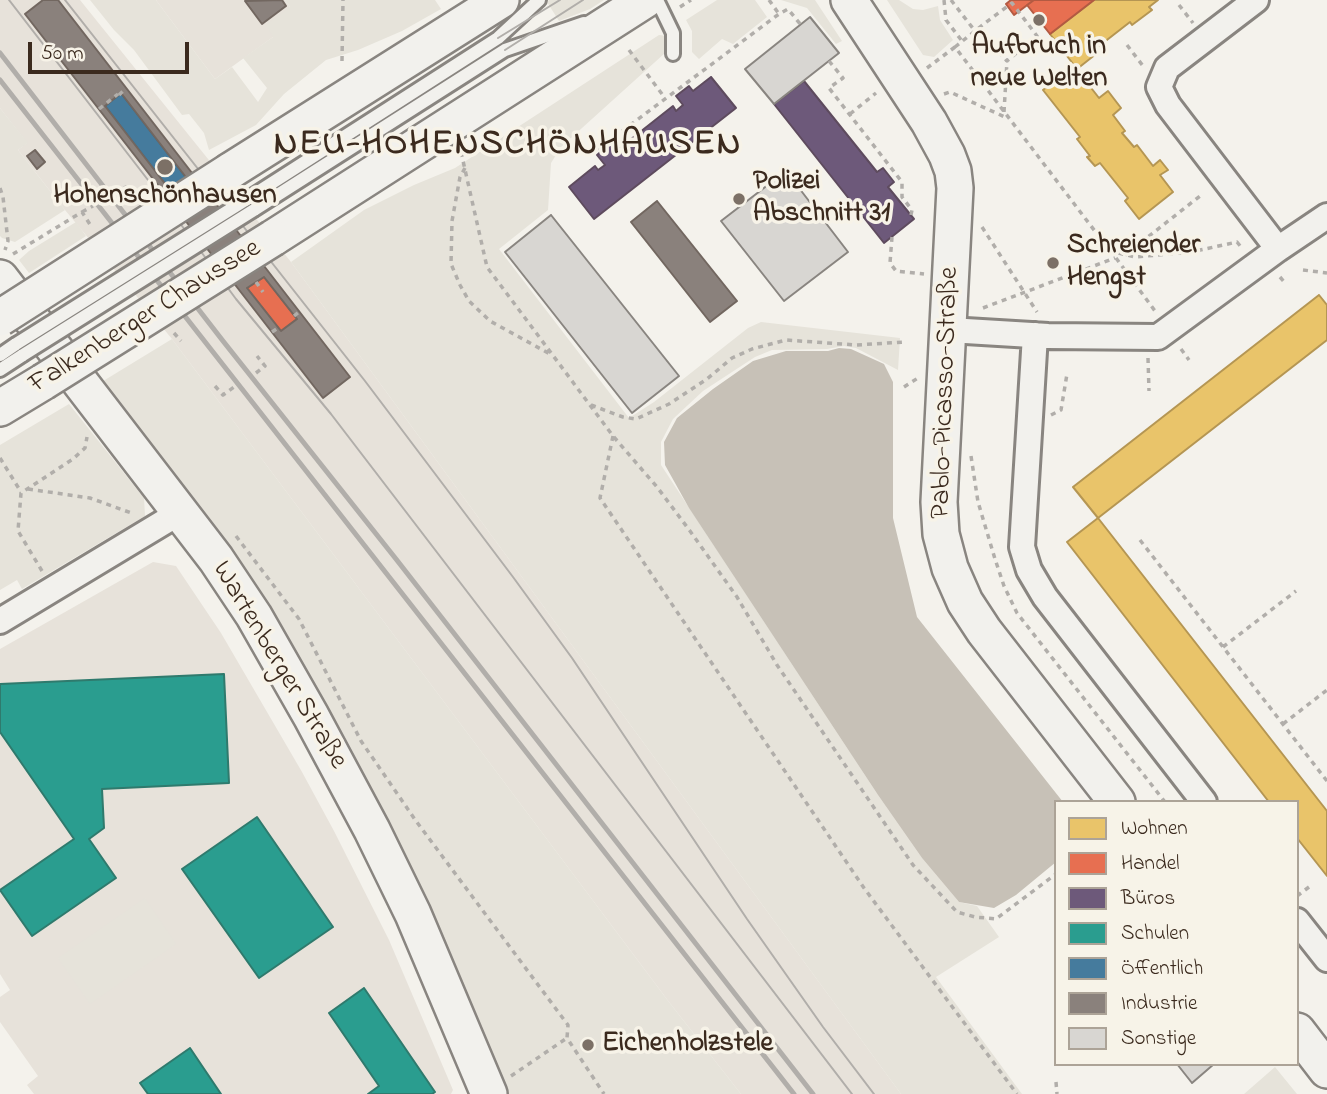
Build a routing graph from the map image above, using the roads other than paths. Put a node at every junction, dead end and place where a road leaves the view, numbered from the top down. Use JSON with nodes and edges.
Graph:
{"nodes":[{"id":1,"x":500,"y":0,"type":"edge"},
{"id":2,"x":539,"y":0,"type":"edge"},
{"id":3,"x":849,"y":0,"type":"edge"},
{"id":4,"x":1256,"y":0,"type":"edge"},
{"id":5,"x":646,"y":2,"type":"edge"},
{"id":6,"x":673,"y":54,"type":"dead end"},
{"id":7,"x":251,"y":205,"type":"junction"},
{"id":8,"x":1327,"y":215,"type":"edge"},
{"id":9,"x":1272,"y":253,"type":"junction"},
{"id":10,"x":7,"y":260,"type":"edge"},
{"id":11,"x":949,"y":330,"type":"junction"},
{"id":12,"x":1042,"y":335,"type":"junction"},
{"id":13,"x":17,"y":344,"type":"edge"},
{"id":14,"x":0,"y":355,"type":"edge"},
{"id":15,"x":0,"y":370,"type":"edge"},
{"id":16,"x":0,"y":408,"type":"edge"},
{"id":17,"x":179,"y":513,"type":"junction"},
{"id":18,"x":0,"y":621,"type":"edge"},
{"id":19,"x":1115,"y":800,"type":"edge"},
{"id":20,"x":1202,"y":800,"type":"edge"},
{"id":21,"x":1299,"y":924,"type":"edge"},
{"id":22,"x":1327,"y":959,"type":"edge"},
{"id":23,"x":488,"y":1093,"type":"edge"}],
"edges":[{"from":1,"to":7,"type":"main road","name":"Falkenberger Chaussee"},
{"from":2,"to":7,"type":"lane"},
{"from":3,"to":11,"type":"main road","name":"Pablo-Picasso-Straße"},
{"from":4,"to":9,"type":"street"},
{"from":5,"to":6,"type":"lane"},
{"from":5,"to":7,"type":"main road","name":"Falkenberger Chaussee"},
{"from":7,"to":13,"type":"main road","name":"Falkenberger Chaussee","bridge":true},
{"from":7,"to":13,"type":"main road","name":"Falkenberger Chaussee","bridge":true},
{"from":8,"to":9,"type":"street"},
{"from":9,"to":12,"type":"street"},
{"from":10,"to":17,"type":"main road","name":"Wartenberger Straße"},
{"from":11,"to":12,"type":"street"},
{"from":11,"to":19,"type":"main road","name":"Pablo-Picasso-Straße"},
{"from":12,"to":20,"type":"street"},
{"from":13,"to":14,"type":"lane"},
{"from":13,"to":15,"type":"lane"},
{"from":13,"to":16,"type":"main road","name":"Falkenberger Chaussee"},
{"from":17,"to":18,"type":"street"},
{"from":17,"to":23,"type":"main road","name":"Wartenberger Straße"},
{"from":21,"to":22,"type":"street"}]}
